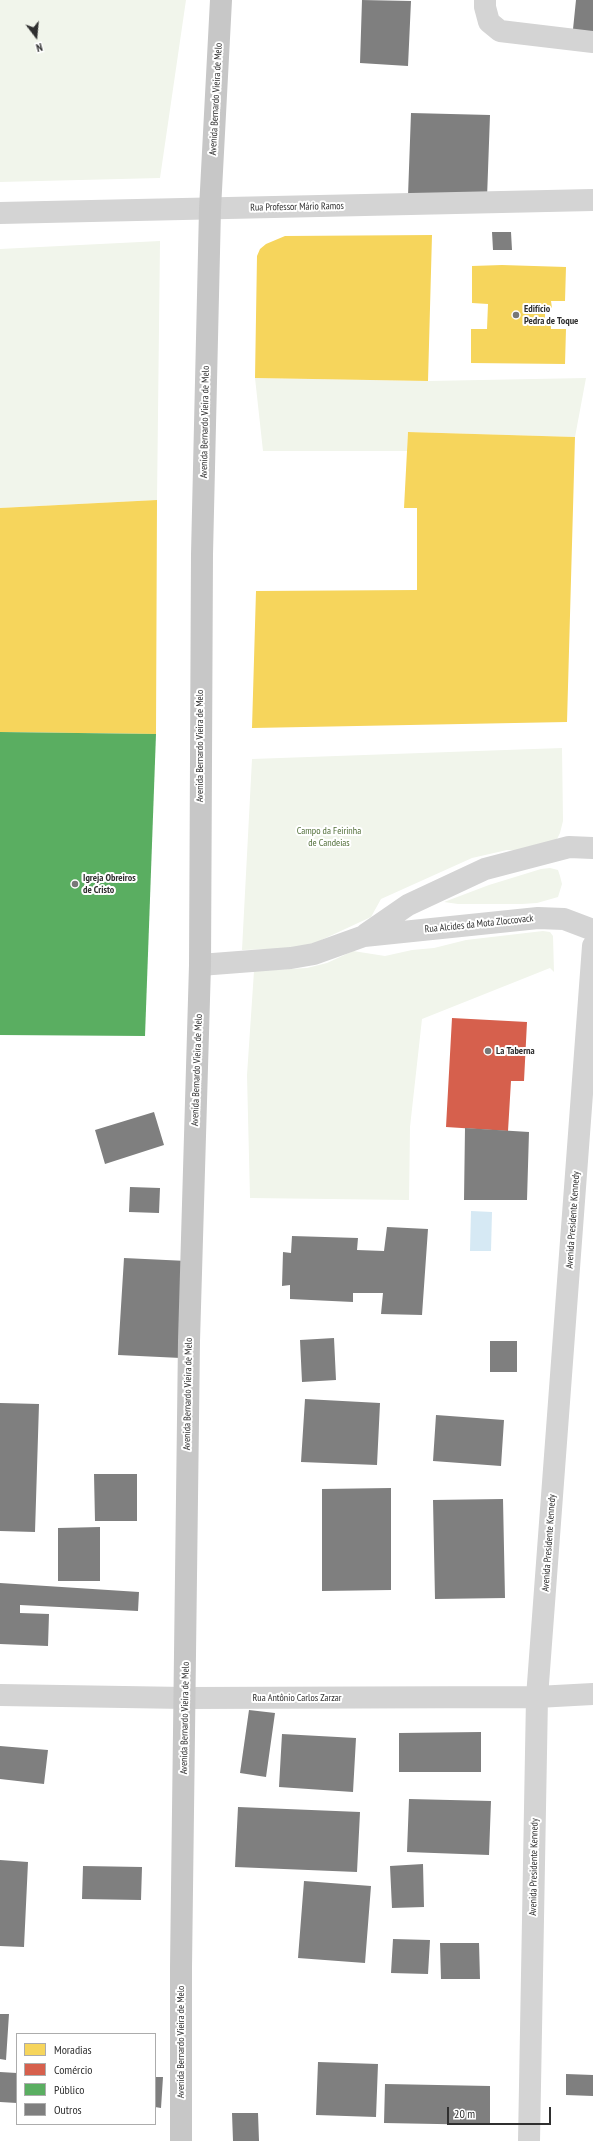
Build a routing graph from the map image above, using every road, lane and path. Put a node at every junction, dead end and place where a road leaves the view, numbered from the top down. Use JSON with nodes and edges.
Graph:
{"nodes":[{"id":1,"x":221,"y":0,"type":"edge"},
{"id":2,"x":485,"y":0,"type":"edge"},
{"id":3,"x":593,"y":42,"type":"edge"},
{"id":4,"x":593,"y":200,"type":"edge"},
{"id":5,"x":210,"y":209,"type":"junction"},
{"id":6,"x":0,"y":213,"type":"edge"},
{"id":7,"x":593,"y":848,"type":"edge"},
{"id":8,"x":593,"y":930,"type":"edge"},
{"id":9,"x":364,"y":936,"type":"junction"},
{"id":10,"x":593,"y":946,"type":"edge"},
{"id":11,"x":200,"y":965,"type":"junction"},
{"id":12,"x":593,"y":1694,"type":"edge"},
{"id":13,"x":0,"y":1695,"type":"edge"},
{"id":14,"x":537,"y":1697,"type":"junction"},
{"id":15,"x":185,"y":1698,"type":"junction"},
{"id":16,"x":181,"y":2141,"type":"edge"},
{"id":17,"x":529,"y":2141,"type":"edge"}],
"edges":[{"from":1,"to":5,"type":"main road","name":"Avenida Bernardo Vieira de Melo"},
{"from":2,"to":3,"type":"street"},
{"from":4,"to":5,"type":"street","name":"Rua Professor Mário Ramos"},
{"from":5,"to":6,"type":"street","name":"Rua Professor Mário Ramos"},
{"from":5,"to":11,"type":"main road","name":"Avenida Bernardo Vieira de Melo"},
{"from":7,"to":9,"type":"street","name":"Rua Alcides da Mota Zloccovack"},
{"from":8,"to":9,"type":"street","name":"Rua Alcides da Mota Zloccovack"},
{"from":9,"to":11,"type":"street","name":"Rua Alcides da Mota Zloccovack"},
{"from":10,"to":14,"type":"street","name":"Avenida Presidente Kennedy"},
{"from":11,"to":15,"type":"main road","name":"Avenida Bernardo Vieira de Melo"},
{"from":12,"to":14,"type":"street","name":"Rua Antônio Carlos Zarzar"},
{"from":13,"to":15,"type":"street","name":"Rua Antônio Carlos Zarzar"},
{"from":14,"to":15,"type":"street","name":"Rua Antônio Carlos Zarzar"},
{"from":14,"to":17,"type":"street","name":"Avenida Presidente Kennedy"},
{"from":15,"to":16,"type":"main road","name":"Avenida Bernardo Vieira de Melo"}]}
